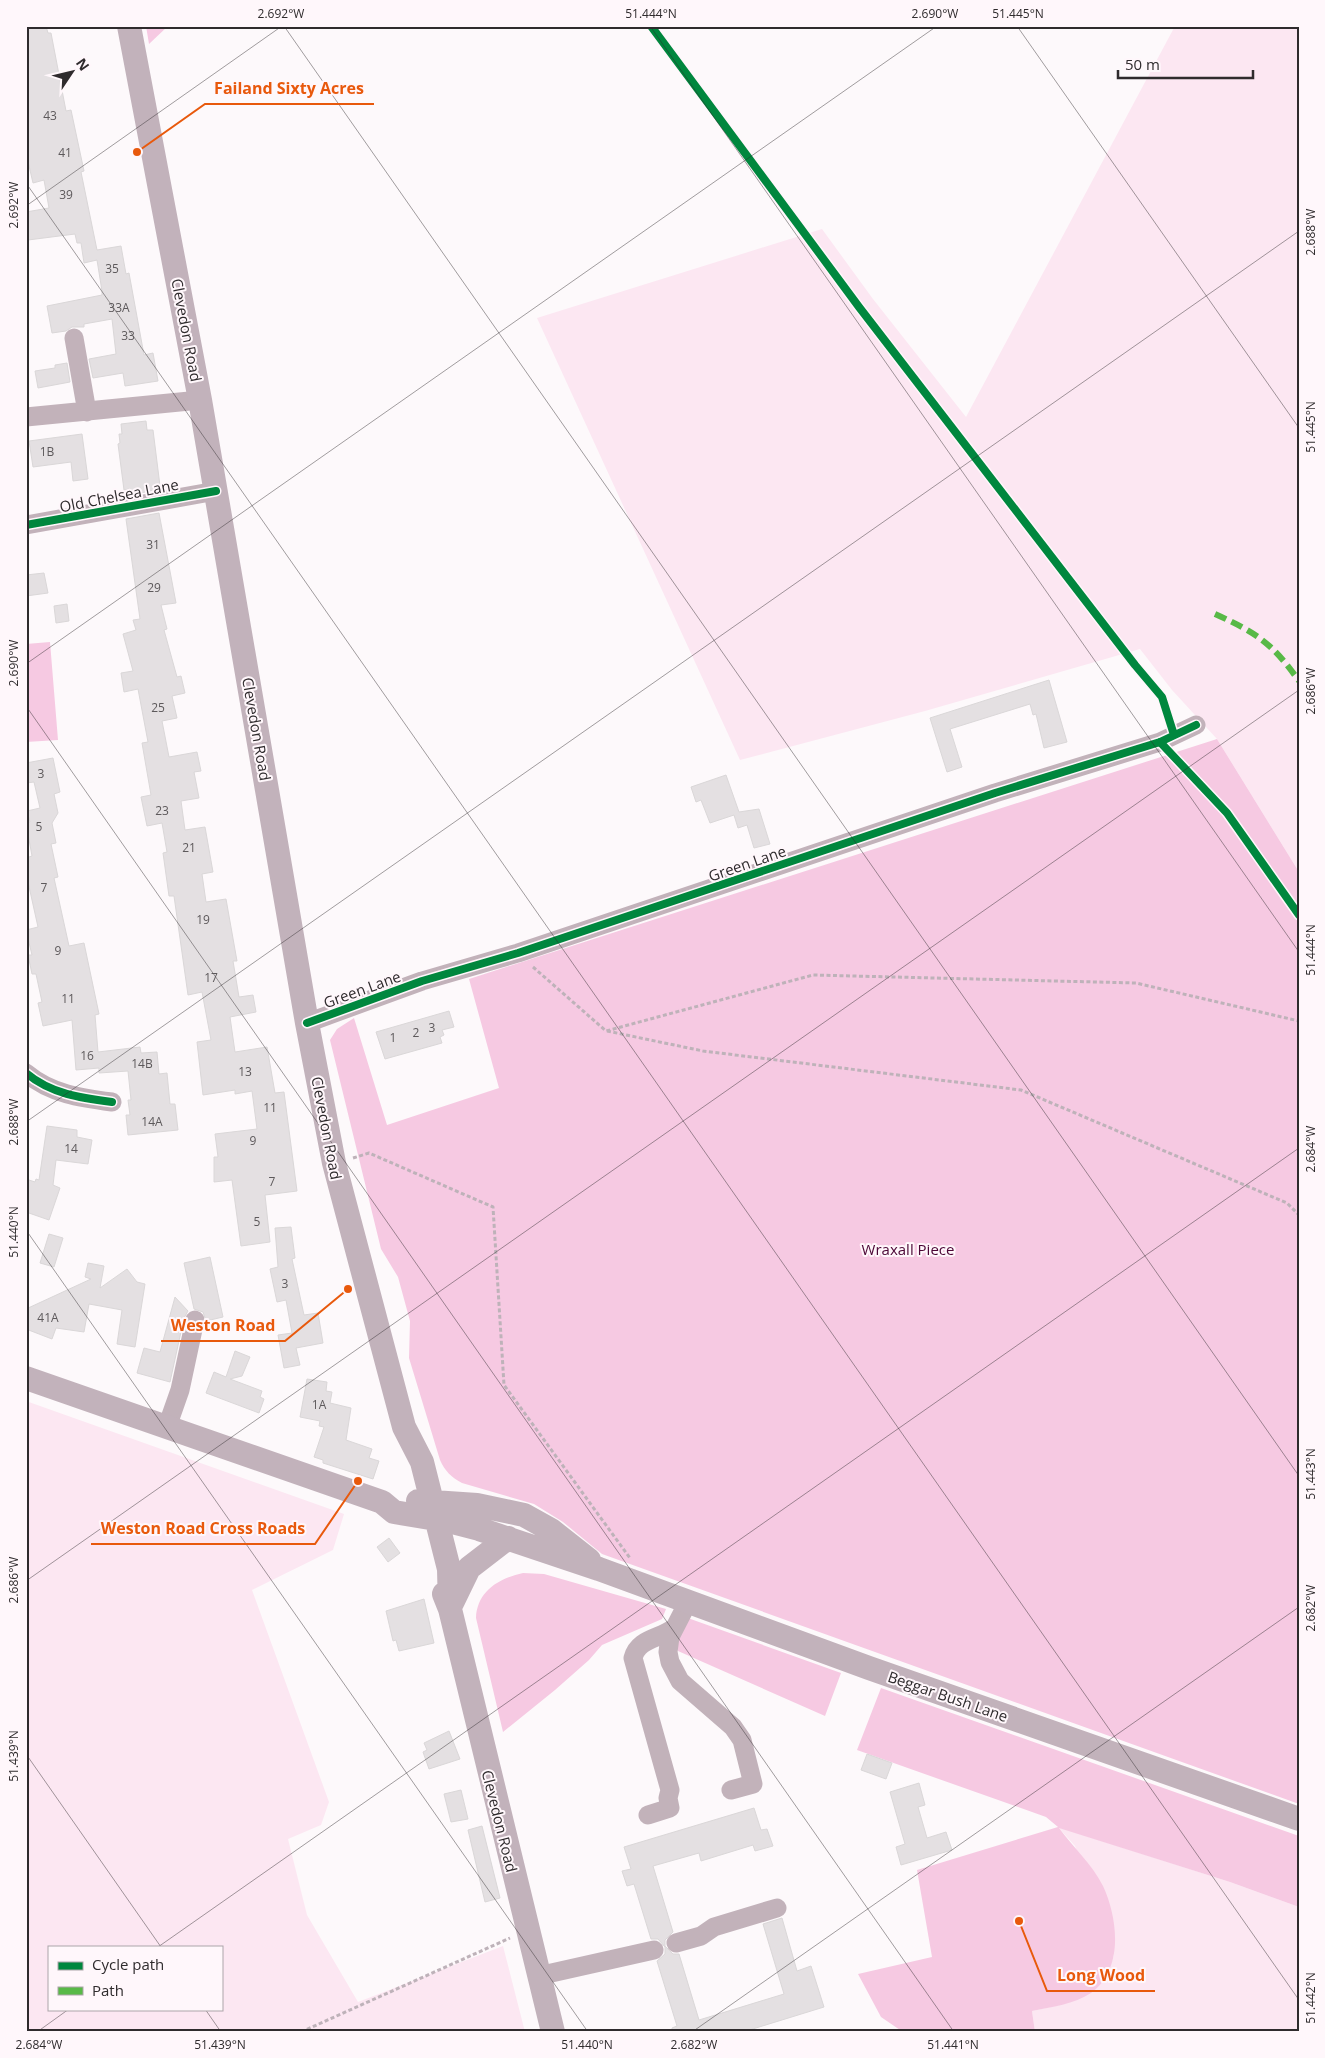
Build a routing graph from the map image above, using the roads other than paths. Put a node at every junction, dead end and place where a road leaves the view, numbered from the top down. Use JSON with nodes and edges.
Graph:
{"nodes":[{"id":1,"x":130,"y":26,"type":"edge"},
{"id":2,"x":74,"y":338,"type":"dead end"},
{"id":3,"x":200,"y":400,"type":"junction"},
{"id":4,"x":87,"y":412,"type":"junction"},
{"id":5,"x":26,"y":417,"type":"edge"},
{"id":6,"x":216,"y":491,"type":"junction"},
{"id":7,"x":26,"y":525,"type":"edge"},
{"id":8,"x":1196,"y":725,"type":"dead end"},
{"id":9,"x":307,"y":1023,"type":"junction"},
{"id":10,"x":26,"y":1073,"type":"edge"},
{"id":11,"x":112,"y":1102,"type":"dead end"},
{"id":12,"x":194,"y":1320,"type":"dead end"},
{"id":13,"x":26,"y":1378,"type":"edge"},
{"id":14,"x":167,"y":1427,"type":"junction"},
{"id":15,"x":426,"y":1509,"type":"junction"},
{"id":16,"x":508,"y":1538,"type":"junction"},
{"id":17,"x":599,"y":1569,"type":"junction"},
{"id":18,"x":688,"y":1602,"type":"junction"},
{"id":19,"x":450,"y":1609,"type":"junction"},
{"id":20,"x":674,"y":1628,"type":"junction"},
{"id":21,"x":731,"y":1790,"type":"dead end"},
{"id":22,"x":648,"y":1815,"type":"dead end"},
{"id":23,"x":1299,"y":1818,"type":"edge"},
{"id":24,"x":777,"y":1908,"type":"dead end"},
{"id":25,"x":676,"y":1943,"type":"dead end"},
{"id":26,"x":654,"y":1950,"type":"dead end"},
{"id":27,"x":538,"y":1976,"type":"junction"},
{"id":28,"x":553,"y":2032,"type":"edge"}],
"edges":[{"from":1,"to":3,"type":"main road","name":"Clevedon Road"},
{"from":2,"to":4,"type":"street"},
{"from":3,"to":4,"type":"street"},
{"from":3,"to":6,"type":"main road","name":"Clevedon Road"},
{"from":4,"to":5,"type":"street"},
{"from":6,"to":7,"type":"street","name":"Old Chelsea Lane"},
{"from":6,"to":9,"type":"main road","name":"Clevedon Road"},
{"from":8,"to":9,"type":"street","name":"Green Lane"},
{"from":9,"to":15,"type":"main road","name":"Clevedon Road"},
{"from":10,"to":11,"type":"street"},
{"from":12,"to":14,"type":"street"},
{"from":13,"to":14,"type":"main road"},
{"from":14,"to":15,"type":"main road"},
{"from":15,"to":16,"type":"main road","name":"Beggar Bush Lane"},
{"from":15,"to":17,"type":"main road","name":"Beggar Bush Lane"},
{"from":15,"to":19,"type":"main road","name":"Clevedon Road"},
{"from":16,"to":17,"type":"main road","name":"Beggar Bush Lane"},
{"from":16,"to":19,"type":"main road"},
{"from":17,"to":18,"type":"main road","name":"Beggar Bush Lane"},
{"from":18,"to":20,"type":"street"},
{"from":18,"to":23,"type":"main road","name":"Beggar Bush Lane"},
{"from":19,"to":27,"type":"main road","name":"Clevedon Road"},
{"from":20,"to":21,"type":"street"},
{"from":20,"to":22,"type":"street"},
{"from":24,"to":25,"type":"street"},
{"from":26,"to":27,"type":"street"},
{"from":27,"to":28,"type":"main road","name":"Clevedon Road"}]}
